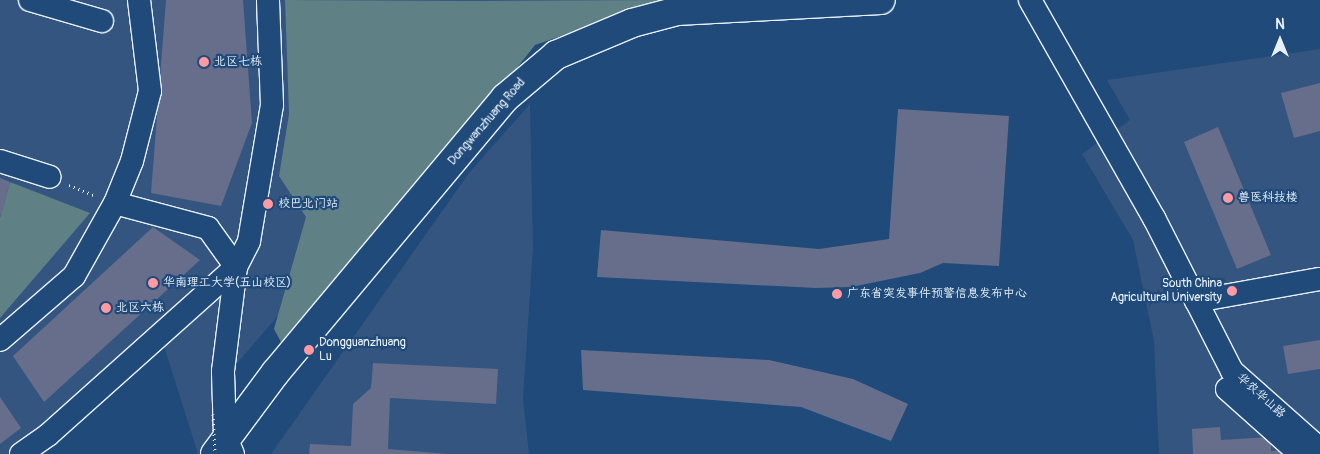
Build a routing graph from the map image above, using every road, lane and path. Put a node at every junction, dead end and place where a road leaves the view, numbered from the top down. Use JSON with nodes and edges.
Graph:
{"nodes":[{"id":1,"x":30,"y":0,"type":"edge"},
{"id":2,"x":139,"y":0,"type":"edge"},
{"id":3,"x":268,"y":0,"type":"edge"},
{"id":4,"x":881,"y":0,"type":"edge"},
{"id":5,"x":1030,"y":0,"type":"edge"},
{"id":6,"x":102,"y":21,"type":"dead end"},
{"id":7,"x":0,"y":161,"type":"edge"},
{"id":8,"x":50,"y":178,"type":"joint"},
{"id":9,"x":115,"y":203,"type":"junction"},
{"id":10,"x":236,"y":267,"type":"junction"},
{"id":11,"x":1320,"y":278,"type":"edge"},
{"id":12,"x":1196,"y":301,"type":"junction"},
{"id":13,"x":0,"y":340,"type":"edge"},
{"id":14,"x":222,"y":444,"type":"edge"},
{"id":15,"x":1306,"y":448,"type":"edge"},
{"id":16,"x":21,"y":454,"type":"edge"}],
"edges":[{"from":1,"to":6,"type":"street"},
{"from":2,"to":9,"type":"street"},
{"from":3,"to":10,"type":"street"},
{"from":4,"to":14,"type":"street","name":"Dongwanzhuang Road"},
{"from":5,"to":12,"type":"street","name":"华农华山路"},
{"from":7,"to":8,"type":"street"},
{"from":8,"to":9,"type":"path"},
{"from":9,"to":10,"type":"street"},
{"from":9,"to":13,"type":"street"},
{"from":10,"to":14,"type":"street"},
{"from":10,"to":16,"type":"street"},
{"from":11,"to":12,"type":"street"},
{"from":12,"to":15,"type":"street","name":"华农华山路"},
{"from":14,"to":14,"type":"path","bridge":true}]}
